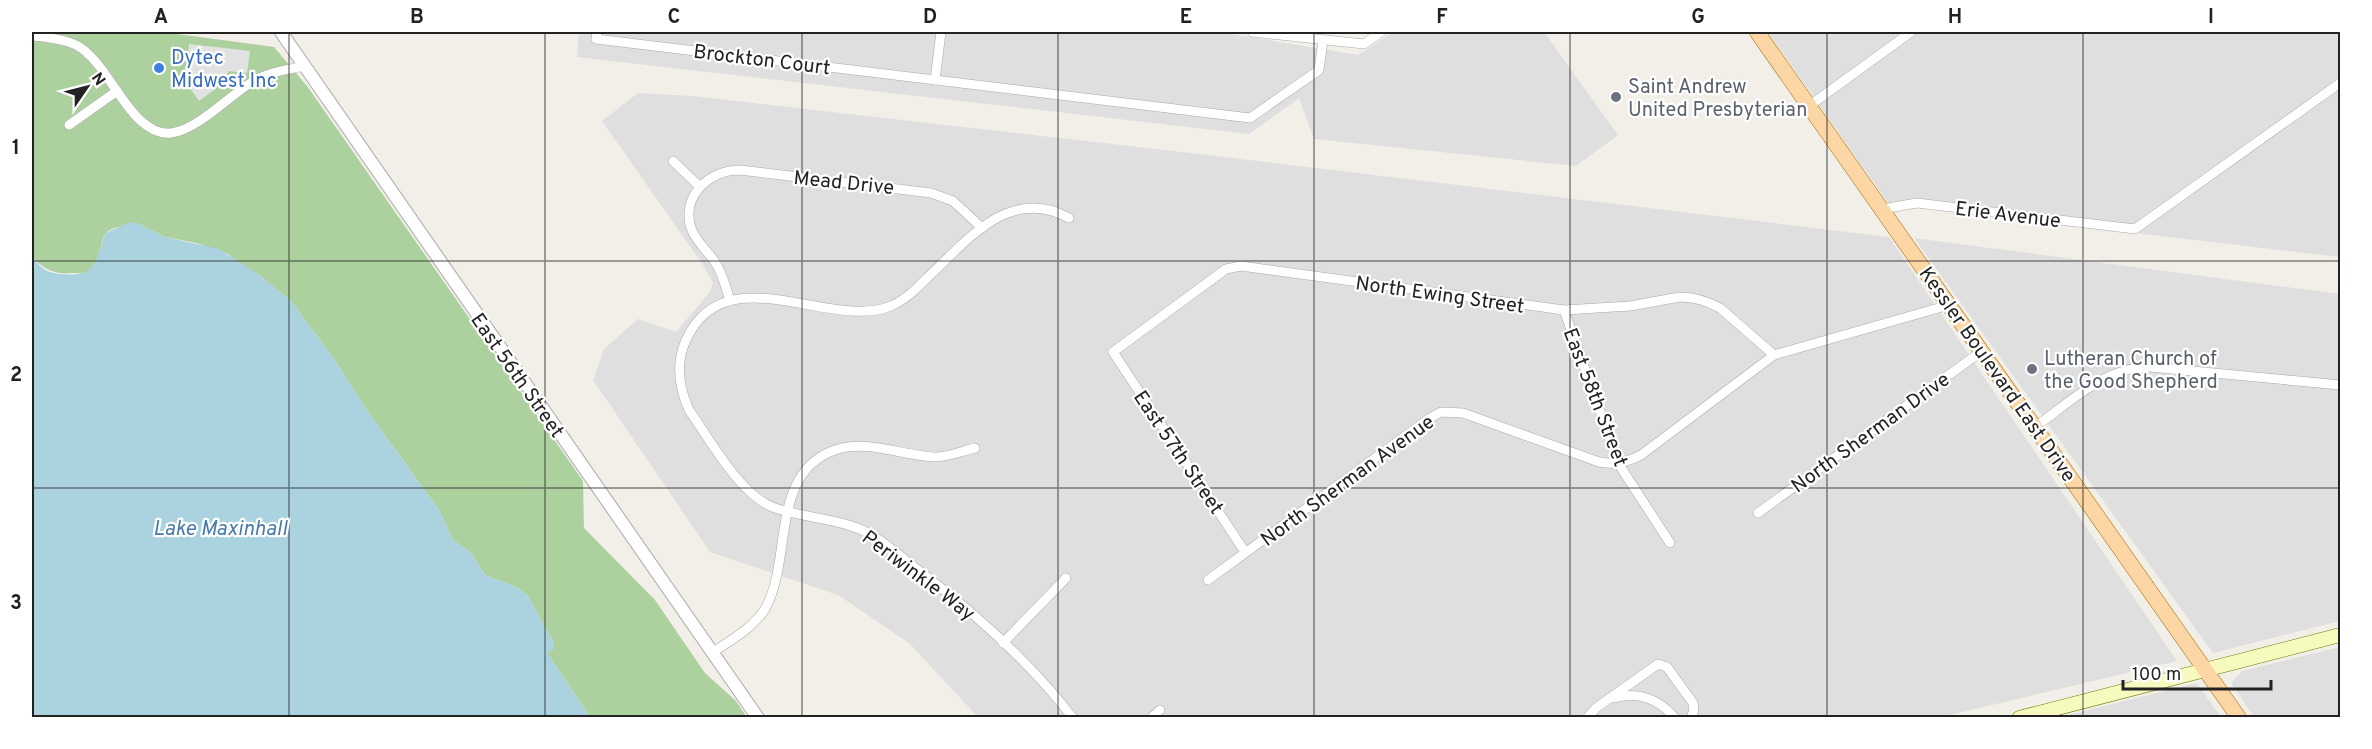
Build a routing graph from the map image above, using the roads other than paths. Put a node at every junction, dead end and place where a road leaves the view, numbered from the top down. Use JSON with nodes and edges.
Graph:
{"nodes":[{"id":1,"x":280,"y":32,"type":"edge"},
{"id":2,"x":597,"y":32,"type":"edge"},
{"id":3,"x":941,"y":32,"type":"edge"},
{"id":4,"x":1252,"y":32,"type":"edge"},
{"id":5,"x":1381,"y":32,"type":"edge"},
{"id":6,"x":1757,"y":32,"type":"edge"},
{"id":7,"x":1911,"y":32,"type":"edge"},
{"id":8,"x":32,"y":36,"type":"edge"},
{"id":9,"x":1323,"y":39,"type":"junction"},
{"id":10,"x":304,"y":66,"type":"junction"},
{"id":11,"x":935,"y":80,"type":"junction"},
{"id":12,"x":2340,"y":83,"type":"edge"},
{"id":13,"x":117,"y":91,"type":"junction"},
{"id":14,"x":1809,"y":106,"type":"junction"},
{"id":15,"x":69,"y":125,"type":"dead end"},
{"id":16,"x":673,"y":161,"type":"dead end"},
{"id":17,"x":700,"y":187,"type":"junction"},
{"id":18,"x":1882,"y":208,"type":"junction"},
{"id":19,"x":1069,"y":218,"type":"dead end"},
{"id":20,"x":982,"y":228,"type":"junction"},
{"id":21,"x":730,"y":302,"type":"junction"},
{"id":22,"x":1949,"y":305,"type":"junction"},
{"id":23,"x":1564,"y":310,"type":"junction"},
{"id":24,"x":1982,"y":351,"type":"junction"},
{"id":25,"x":1113,"y":352,"type":"joint"},
{"id":26,"x":1774,"y":355,"type":"junction"},
{"id":27,"x":2340,"y":385,"type":"edge"},
{"id":28,"x":2035,"y":427,"type":"junction"},
{"id":29,"x":975,"y":448,"type":"dead end"},
{"id":30,"x":1618,"y":463,"type":"junction"},
{"id":31,"x":788,"y":512,"type":"junction"},
{"id":32,"x":1758,"y":513,"type":"dead end"},
{"id":33,"x":1670,"y":543,"type":"dead end"},
{"id":34,"x":1245,"y":552,"type":"junction"},
{"id":35,"x":1066,"y":578,"type":"dead end"},
{"id":36,"x":1208,"y":580,"type":"dead end"},
{"id":37,"x":2340,"y":635,"type":"edge"},
{"id":38,"x":1003,"y":643,"type":"junction"},
{"id":39,"x":713,"y":652,"type":"junction"},
{"id":40,"x":2206,"y":670,"type":"junction"},
{"id":41,"x":1606,"y":701,"type":"junction"},
{"id":42,"x":1160,"y":711,"type":"dead end"},
{"id":43,"x":758,"y":717,"type":"edge"},
{"id":44,"x":1073,"y":717,"type":"edge"},
{"id":45,"x":1151,"y":717,"type":"edge"},
{"id":46,"x":1587,"y":717,"type":"edge"},
{"id":47,"x":1675,"y":717,"type":"edge"},
{"id":48,"x":1691,"y":717,"type":"edge"},
{"id":49,"x":2019,"y":717,"type":"edge"},
{"id":50,"x":2239,"y":717,"type":"edge"}],
"edges":[{"from":1,"to":10,"type":"street","name":"East 56th Street"},
{"from":2,"to":11,"type":"street","name":"Brockton Court"},
{"from":3,"to":11,"type":"street"},
{"from":4,"to":9,"type":"street"},
{"from":5,"to":9,"type":"street"},
{"from":6,"to":14,"type":"main road","name":"Kessler Boulevard East Drive"},
{"from":7,"to":14,"type":"street"},
{"from":8,"to":13,"type":"street"},
{"from":9,"to":11,"type":"street","name":"Brockton Court"},
{"from":10,"to":13,"type":"street"},
{"from":10,"to":39,"type":"street","name":"East 56th Street"},
{"from":12,"to":18,"type":"street","name":"Erie Avenue"},
{"from":13,"to":15,"type":"street"},
{"from":14,"to":18,"type":"main road","name":"Kessler Boulevard East Drive"},
{"from":16,"to":17,"type":"street"},
{"from":17,"to":20,"type":"street","name":"Mead Drive"},
{"from":17,"to":21,"type":"street"},
{"from":18,"to":22,"type":"main road","name":"Kessler Boulevard East Drive"},
{"from":19,"to":20,"type":"street"},
{"from":20,"to":21,"type":"street"},
{"from":21,"to":31,"type":"street","name":"Periwinkle Way"},
{"from":22,"to":24,"type":"main road","name":"Kessler Boulevard East Drive"},
{"from":22,"to":26,"type":"street"},
{"from":23,"to":25,"type":"street","name":"North Ewing Street"},
{"from":23,"to":26,"type":"street","name":"North Ewing Street"},
{"from":23,"to":30,"type":"street","name":"East 58th Street"},
{"from":24,"to":28,"type":"main road","name":"Kessler Boulevard East Drive"},
{"from":24,"to":32,"type":"street","name":"North Sherman Drive"},
{"from":25,"to":34,"type":"street","name":"East 57th Street"},
{"from":26,"to":30,"type":"street"},
{"from":27,"to":28,"type":"street"},
{"from":28,"to":40,"type":"main road","name":"Kessler Boulevard East Drive"},
{"from":29,"to":31,"type":"street"},
{"from":30,"to":33,"type":"street","name":"East 58th Street"},
{"from":30,"to":34,"type":"street","name":"North Sherman Avenue"},
{"from":31,"to":38,"type":"street","name":"Periwinkle Way"},
{"from":31,"to":39,"type":"street"},
{"from":34,"to":36,"type":"street","name":"North Sherman Avenue"},
{"from":35,"to":38,"type":"street"},
{"from":37,"to":40,"type":"main road"},
{"from":38,"to":44,"type":"street","name":"Periwinkle Way"},
{"from":39,"to":43,"type":"street","name":"East 56th Street"},
{"from":40,"to":49,"type":"main road"},
{"from":40,"to":50,"type":"main road","name":"Kessler Boulevard East Drive"},
{"from":41,"to":46,"type":"street"},
{"from":41,"to":47,"type":"street"},
{"from":41,"to":48,"type":"street"},
{"from":42,"to":45,"type":"street"}]}
